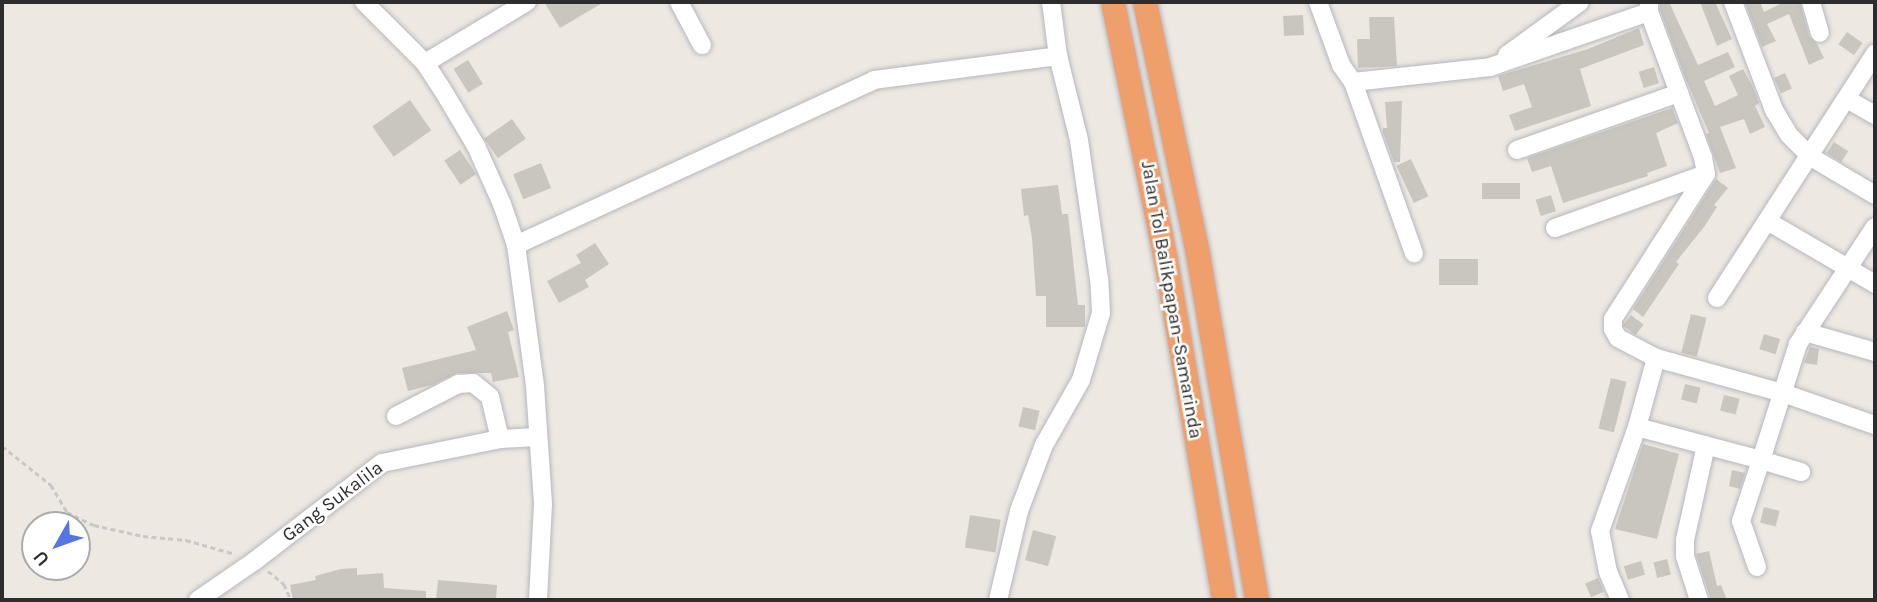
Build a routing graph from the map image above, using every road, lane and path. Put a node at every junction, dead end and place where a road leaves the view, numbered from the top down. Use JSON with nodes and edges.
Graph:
{"nodes":[{"id":1,"x":364,"y":2,"type":"edge"},
{"id":2,"x":527,"y":2,"type":"edge"},
{"id":3,"x":679,"y":2,"type":"edge"},
{"id":4,"x":1051,"y":2,"type":"edge"},
{"id":5,"x":1113,"y":2,"type":"edge"},
{"id":6,"x":1145,"y":2,"type":"edge"},
{"id":7,"x":1318,"y":2,"type":"edge"},
{"id":8,"x":1580,"y":2,"type":"edge"},
{"id":9,"x":1732,"y":2,"type":"edge"},
{"id":10,"x":1811,"y":2,"type":"edge"},
{"id":11,"x":1649,"y":7,"type":"edge"},
{"id":12,"x":1821,"y":33,"type":"dead end"},
{"id":13,"x":702,"y":46,"type":"dead end"},
{"id":14,"x":1875,"y":54,"type":"edge"},
{"id":15,"x":1058,"y":56,"type":"junction"},
{"id":16,"x":425,"y":63,"type":"junction"},
{"id":17,"x":1490,"y":67,"type":"junction"},
{"id":18,"x":1353,"y":82,"type":"junction"},
{"id":19,"x":1679,"y":93,"type":"junction"},
{"id":20,"x":1847,"y":99,"type":"junction"},
{"id":21,"x":1875,"y":115,"type":"edge"},
{"id":22,"x":1517,"y":150,"type":"dead end"},
{"id":23,"x":1811,"y":157,"type":"junction"},
{"id":24,"x":1706,"y":174,"type":"junction"},
{"id":25,"x":1875,"y":195,"type":"edge"},
{"id":26,"x":1769,"y":222,"type":"junction"},
{"id":27,"x":1875,"y":227,"type":"edge"},
{"id":28,"x":1555,"y":228,"type":"dead end"},
{"id":29,"x":516,"y":245,"type":"junction"},
{"id":30,"x":1414,"y":253,"type":"dead end"},
{"id":31,"x":1849,"y":268,"type":"junction"},
{"id":32,"x":1875,"y":284,"type":"edge"},
{"id":33,"x":1717,"y":298,"type":"dead end"},
{"id":34,"x":1805,"y":332,"type":"junction"},
{"id":35,"x":1875,"y":352,"type":"edge"},
{"id":36,"x":1656,"y":358,"type":"junction"},
{"id":37,"x":1783,"y":393,"type":"junction"},
{"id":38,"x":396,"y":416,"type":"dead end"},
{"id":39,"x":1875,"y":425,"type":"edge"},
{"id":40,"x":1637,"y":427,"type":"junction"},
{"id":41,"x":538,"y":437,"type":"junction"},
{"id":42,"x":500,"y":439,"type":"junction"},
{"id":43,"x":1706,"y":445,"type":"junction"},
{"id":44,"x":2,"y":446,"type":"edge"},
{"id":45,"x":1761,"y":460,"type":"junction"},
{"id":46,"x":1801,"y":472,"type":"dead end"},
{"id":47,"x":256,"y":560,"type":"junction"},
{"id":48,"x":1757,"y":567,"type":"dead end"},
{"id":49,"x":198,"y":600,"type":"edge"},
{"id":50,"x":291,"y":600,"type":"edge"},
{"id":51,"x":538,"y":600,"type":"edge"},
{"id":52,"x":998,"y":600,"type":"edge"},
{"id":53,"x":1224,"y":600,"type":"edge"},
{"id":54,"x":1257,"y":600,"type":"edge"},
{"id":55,"x":1620,"y":600,"type":"edge"},
{"id":56,"x":1699,"y":600,"type":"edge"}],
"edges":[{"from":1,"to":16,"type":"street"},
{"from":2,"to":16,"type":"street"},
{"from":3,"to":13,"type":"street"},
{"from":4,"to":15,"type":"street"},
{"from":5,"to":53,"type":"highway","name":"Jalan Tol Balikpapan–Samarinda"},
{"from":6,"to":54,"type":"highway","name":"Jalan Tol Balikpapan–Samarinda"},
{"from":7,"to":18,"type":"street"},
{"from":8,"to":17,"type":"street"},
{"from":9,"to":23,"type":"street"},
{"from":10,"to":12,"type":"street"},
{"from":11,"to":17,"type":"street"},
{"from":11,"to":19,"type":"street"},
{"from":14,"to":20,"type":"street"},
{"from":15,"to":29,"type":"street"},
{"from":15,"to":52,"type":"street"},
{"from":16,"to":29,"type":"street"},
{"from":17,"to":18,"type":"street"},
{"from":18,"to":30,"type":"street"},
{"from":19,"to":22,"type":"street"},
{"from":19,"to":24,"type":"street"},
{"from":20,"to":21,"type":"street"},
{"from":20,"to":23,"type":"street"},
{"from":23,"to":25,"type":"street"},
{"from":23,"to":26,"type":"street"},
{"from":24,"to":28,"type":"street"},
{"from":24,"to":36,"type":"street"},
{"from":26,"to":31,"type":"street"},
{"from":26,"to":33,"type":"street"},
{"from":27,"to":31,"type":"street"},
{"from":29,"to":41,"type":"street"},
{"from":31,"to":32,"type":"street"},
{"from":31,"to":34,"type":"street"},
{"from":34,"to":35,"type":"street"},
{"from":34,"to":37,"type":"street"},
{"from":36,"to":37,"type":"street"},
{"from":36,"to":40,"type":"street"},
{"from":37,"to":39,"type":"street"},
{"from":37,"to":45,"type":"street"},
{"from":38,"to":42,"type":"street"},
{"from":40,"to":43,"type":"street"},
{"from":40,"to":55,"type":"street"},
{"from":41,"to":42,"type":"street","name":"Gang Sukalila"},
{"from":41,"to":51,"type":"street"},
{"from":42,"to":47,"type":"street","name":"Gang Sukalila"},
{"from":43,"to":45,"type":"street"},
{"from":43,"to":56,"type":"street"},
{"from":44,"to":47,"type":"path"},
{"from":45,"to":46,"type":"street"},
{"from":45,"to":48,"type":"street"},
{"from":47,"to":49,"type":"street","name":"Gang Sukalila"},
{"from":47,"to":50,"type":"path"}]}
